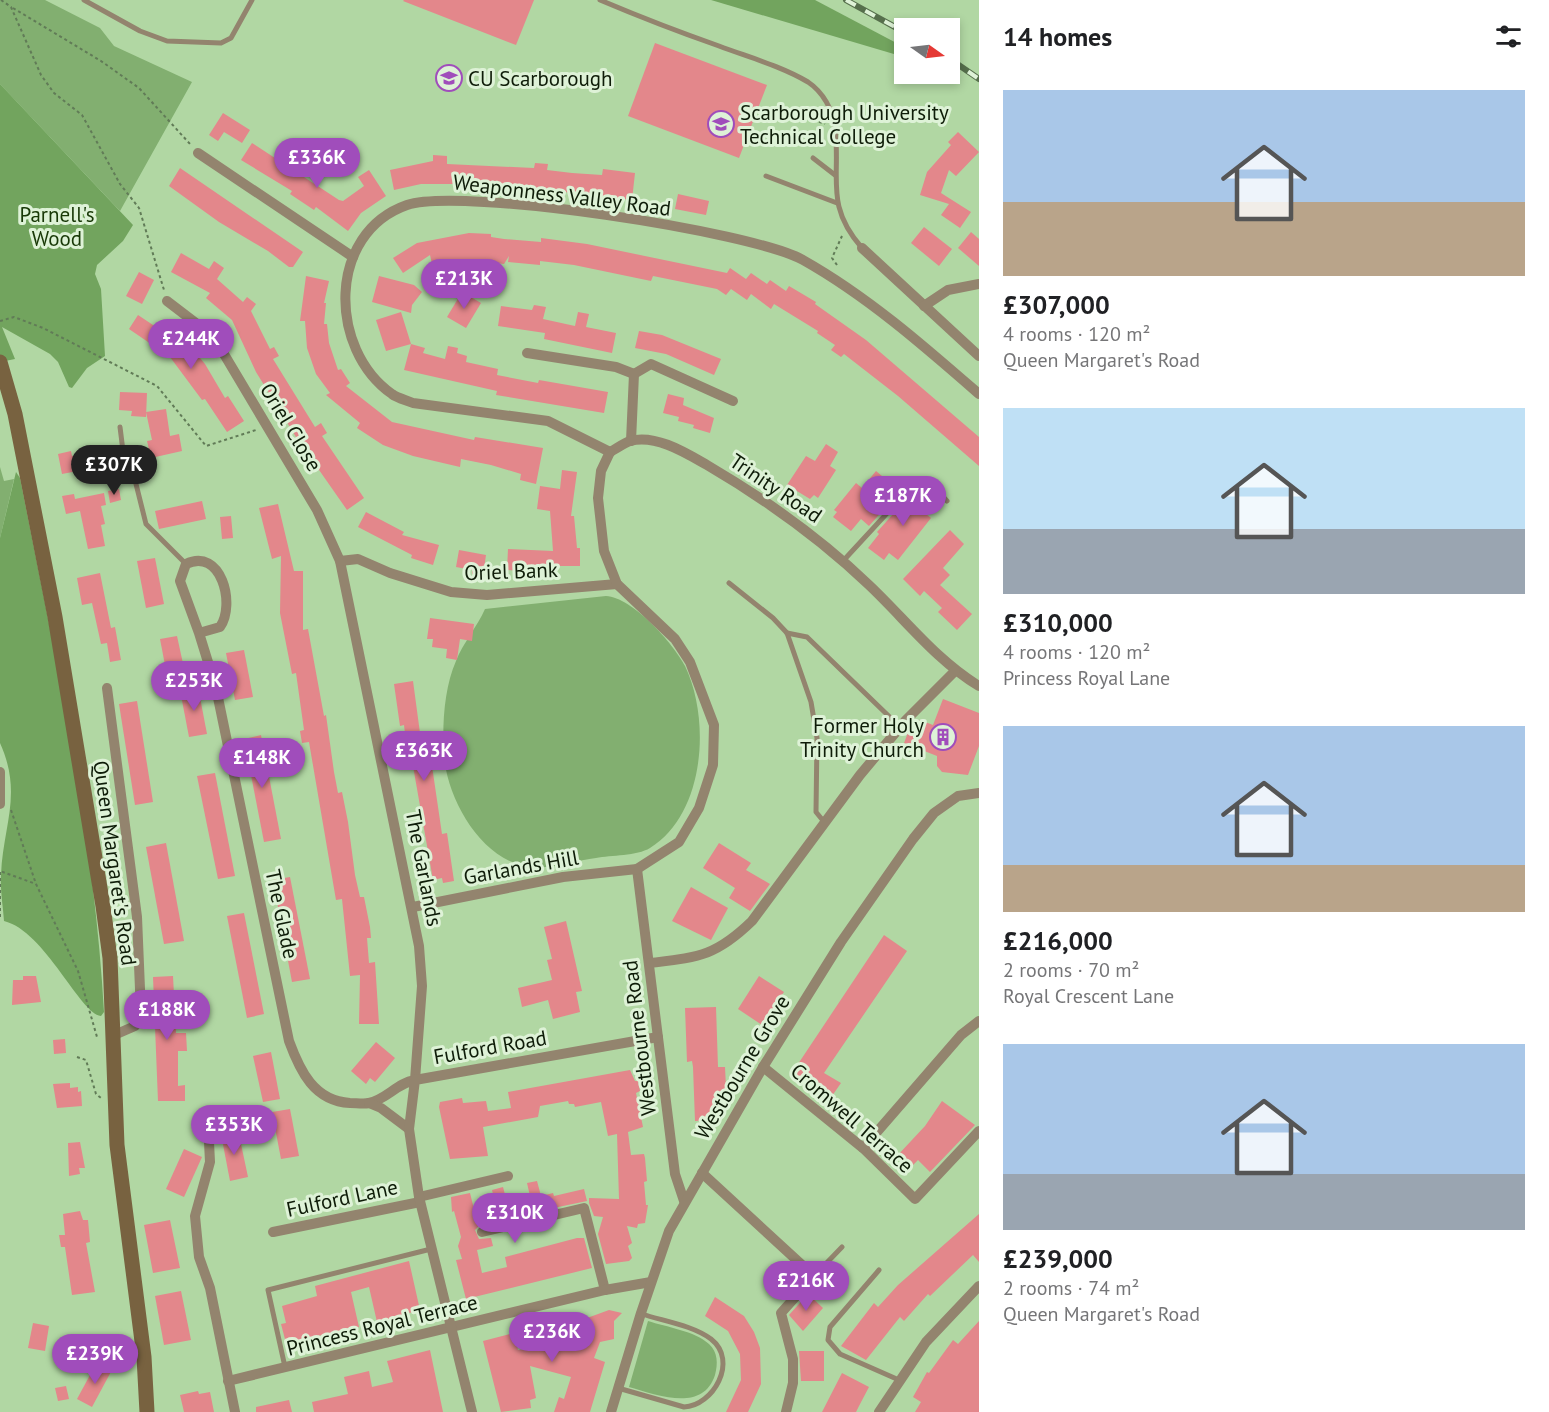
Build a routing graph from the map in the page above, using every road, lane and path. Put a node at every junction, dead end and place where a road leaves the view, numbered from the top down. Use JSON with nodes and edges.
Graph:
{"nodes":[{"id":1,"x":1,"y":0,"type":"edge"},
{"id":2,"x":84,"y":0,"type":"edge"},
{"id":3,"x":252,"y":0,"type":"edge"},
{"id":4,"x":600,"y":0,"type":"edge"},
{"id":5,"x":11,"y":7,"type":"junction"},
{"id":6,"x":785,"y":110,"type":"dead end"},
{"id":7,"x":835,"y":127,"type":"junction"},
{"id":8,"x":198,"y":153,"type":"joint"},
{"id":9,"x":813,"y":158,"type":"dead end"},
{"id":10,"x":835,"y":175,"type":"junction"},
{"id":11,"x":766,"y":176,"type":"dead end"},
{"id":12,"x":837,"y":203,"type":"junction"},
{"id":13,"x":846,"y":228,"type":"junction"},
{"id":14,"x":862,"y":248,"type":"joint"},
{"id":15,"x":353,"y":257,"type":"junction"},
{"id":16,"x":830,"y":279,"type":"junction"},
{"id":17,"x":979,"y":285,"type":"edge"},
{"id":18,"x":167,"y":301,"type":"joint"},
{"id":19,"x":924,"y":306,"type":"junction"},
{"id":20,"x":0,"y":321,"type":"edge"},
{"id":21,"x":527,"y":353,"type":"dead end"},
{"id":22,"x":979,"y":357,"type":"edge"},
{"id":23,"x":0,"y":362,"type":"edge"},
{"id":24,"x":634,"y":374,"type":"junction"},
{"id":25,"x":979,"y":394,"type":"edge"},
{"id":26,"x":733,"y":400,"type":"dead end"},
{"id":27,"x":267,"y":426,"type":"junction"},
{"id":28,"x":120,"y":427,"type":"dead end"},
{"id":29,"x":631,"y":441,"type":"junction"},
{"id":30,"x":610,"y":452,"type":"junction"},
{"id":31,"x":947,"y":501,"type":"dead end"},
{"id":32,"x":340,"y":561,"type":"junction"},
{"id":33,"x":843,"y":561,"type":"junction"},
{"id":34,"x":186,"y":564,"type":"junction"},
{"id":35,"x":729,"y":583,"type":"dead end"},
{"id":36,"x":617,"y":584,"type":"junction"},
{"id":37,"x":199,"y":633,"type":"junction"},
{"id":38,"x":787,"y":633,"type":"junction"},
{"id":39,"x":955,"y":671,"type":"junction"},
{"id":40,"x":979,"y":686,"type":"edge"},
{"id":41,"x":107,"y":688,"type":"dead end"},
{"id":42,"x":900,"y":727,"type":"junction"},
{"id":43,"x":1,"y":777,"type":"edge"},
{"id":44,"x":979,"y":793,"type":"edge"},
{"id":45,"x":0,"y":804,"type":"edge"},
{"id":46,"x":825,"y":823,"type":"junction"},
{"id":47,"x":637,"y":869,"type":"junction"},
{"id":48,"x":36,"y":884,"type":"junction"},
{"id":49,"x":413,"y":907,"type":"junction"},
{"id":50,"x":0,"y":917,"type":"edge"},
{"id":51,"x":651,"y":963,"type":"junction"},
{"id":52,"x":979,"y":1021,"type":"edge"},
{"id":53,"x":658,"y":1037,"type":"junction"},
{"id":54,"x":105,"y":1038,"type":"junction"},
{"id":55,"x":77,"y":1057,"type":"dead end"},
{"id":56,"x":763,"y":1067,"type":"junction"},
{"id":57,"x":415,"y":1080,"type":"junction"},
{"id":58,"x":101,"y":1090,"type":"dead end"},
{"id":59,"x":108,"y":1102,"type":"junction"},
{"id":60,"x":369,"y":1103,"type":"junction"},
{"id":61,"x":208,"y":1122,"type":"dead end"},
{"id":62,"x":409,"y":1129,"type":"junction"},
{"id":63,"x":979,"y":1131,"type":"edge"},
{"id":64,"x":863,"y":1148,"type":"junction"},
{"id":65,"x":702,"y":1173,"type":"junction"},
{"id":66,"x":508,"y":1176,"type":"dead end"},
{"id":67,"x":419,"y":1199,"type":"junction"},
{"id":68,"x":684,"y":1201,"type":"junction"},
{"id":69,"x":273,"y":1232,"type":"dead end"},
{"id":70,"x":482,"y":1232,"type":"dead end"},
{"id":71,"x":842,"y":1246,"type":"dead end"},
{"id":72,"x":431,"y":1249,"type":"junction"},
{"id":73,"x":879,"y":1270,"type":"dead end"},
{"id":74,"x":814,"y":1276,"type":"junction"},
{"id":75,"x":651,"y":1282,"type":"junction"},
{"id":76,"x":979,"y":1286,"type":"edge"},
{"id":77,"x":605,"y":1290,"type":"junction"},
{"id":78,"x":640,"y":1313,"type":"junction"},
{"id":79,"x":451,"y":1328,"type":"junction"},
{"id":80,"x":285,"y":1369,"type":"junction"},
{"id":81,"x":899,"y":1380,"type":"junction"},
{"id":82,"x":228,"y":1382,"type":"junction"},
{"id":83,"x":618,"y":1388,"type":"junction"},
{"id":84,"x":147,"y":1412,"type":"edge"},
{"id":85,"x":235,"y":1412,"type":"edge"},
{"id":86,"x":472,"y":1412,"type":"edge"},
{"id":87,"x":611,"y":1412,"type":"edge"},
{"id":88,"x":786,"y":1412,"type":"edge"},
{"id":89,"x":879,"y":1412,"type":"edge"}],
"edges":[{"from":1,"to":5,"type":"path"},
{"from":2,"to":3,"type":"lane"},
{"from":4,"to":7,"type":"lane"},
{"from":5,"to":8,"type":"path"},
{"from":5,"to":18,"type":"path"},
{"from":6,"to":7,"type":"path"},
{"from":7,"to":10,"type":"lane"},
{"from":8,"to":15,"type":"street"},
{"from":9,"to":10,"type":"lane"},
{"from":10,"to":12,"type":"lane"},
{"from":11,"to":12,"type":"lane"},
{"from":12,"to":13,"type":"lane"},
{"from":13,"to":14,"type":"lane"},
{"from":13,"to":16,"type":"path"},
{"from":14,"to":19,"type":"street"},
{"from":15,"to":16,"type":"street","name":"Weaponness Valley Road"},
{"from":15,"to":30,"type":"street","name":"Weaponness Valley Road"},
{"from":16,"to":25,"type":"street","name":"Weaponness Valley Road"},
{"from":17,"to":19,"type":"street"},
{"from":18,"to":27,"type":"street","name":"Oriel Close"},
{"from":19,"to":22,"type":"street"},
{"from":20,"to":27,"type":"path"},
{"from":21,"to":24,"type":"street"},
{"from":23,"to":54,"type":"main road","name":"Queen Margaret's Road"},
{"from":24,"to":26,"type":"street"},
{"from":24,"to":29,"type":"street"},
{"from":27,"to":32,"type":"street","name":"Oriel Close"},
{"from":28,"to":34,"type":"lane"},
{"from":29,"to":30,"type":"street"},
{"from":29,"to":33,"type":"street","name":"Trinity Road"},
{"from":30,"to":36,"type":"street"},
{"from":31,"to":33,"type":"lane"},
{"from":32,"to":36,"type":"street","name":"Oriel Bank"},
{"from":32,"to":49,"type":"street","name":"The Garlands"},
{"from":33,"to":39,"type":"street","name":"Trinity Road"},
{"from":34,"to":37,"type":"street","name":"The Glade"},
{"from":34,"to":37,"type":"street"},
{"from":35,"to":38,"type":"lane"},
{"from":36,"to":47,"type":"street"},
{"from":37,"to":60,"type":"street","name":"The Glade"},
{"from":38,"to":42,"type":"lane"},
{"from":38,"to":46,"type":"lane"},
{"from":39,"to":40,"type":"street","name":"Trinity Road"},
{"from":39,"to":42,"type":"street"},
{"from":41,"to":54,"type":"street"},
{"from":42,"to":46,"type":"street"},
{"from":43,"to":45,"type":"street"},
{"from":43,"to":48,"type":"path"},
{"from":44,"to":56,"type":"street","name":"Westbourne Grove"},
{"from":46,"to":51,"type":"street"},
{"from":47,"to":49,"type":"street","name":"Garlands Hill"},
{"from":47,"to":51,"type":"street","name":"Westbourne Road"},
{"from":48,"to":50,"type":"path"},
{"from":48,"to":54,"type":"path"},
{"from":49,"to":57,"type":"street","name":"The Garlands"},
{"from":51,"to":53,"type":"street","name":"Westbourne Road"},
{"from":52,"to":64,"type":"street"},
{"from":53,"to":57,"type":"street","name":"Fulford Road"},
{"from":53,"to":68,"type":"street","name":"Westbourne Road"},
{"from":54,"to":59,"type":"main road","name":"Queen Margaret's Road"},
{"from":55,"to":59,"type":"path"},
{"from":56,"to":64,"type":"street","name":"Cromwell Terrace"},
{"from":56,"to":65,"type":"street","name":"Westbourne Grove"},
{"from":57,"to":60,"type":"street"},
{"from":57,"to":62,"type":"street","name":"Fulford Road"},
{"from":58,"to":59,"type":"path"},
{"from":59,"to":84,"type":"main road","name":"Queen Margaret's Road"},
{"from":60,"to":62,"type":"street"},
{"from":61,"to":82,"type":"street"},
{"from":62,"to":67,"type":"street","name":"Fulford Road"},
{"from":63,"to":64,"type":"street","name":"Cromwell Terrace"},
{"from":65,"to":68,"type":"street","name":"Westbourne Grove"},
{"from":65,"to":74,"type":"street"},
{"from":66,"to":67,"type":"street","name":"Fulford Lane"},
{"from":67,"to":69,"type":"street","name":"Fulford Lane"},
{"from":67,"to":72,"type":"street","name":"Fulford Road"},
{"from":68,"to":75,"type":"street","name":"Westbourne Grove"},
{"from":70,"to":77,"type":"street"},
{"from":71,"to":74,"type":"lane"},
{"from":72,"to":79,"type":"street","name":"Fulford Road"},
{"from":72,"to":80,"type":"lane"},
{"from":73,"to":81,"type":"lane"},
{"from":74,"to":88,"type":"street"},
{"from":75,"to":77,"type":"street","name":"Princess Royal Terrace"},
{"from":75,"to":78,"type":"street","name":"Westbourne Grove"},
{"from":76,"to":81,"type":"street"},
{"from":77,"to":79,"type":"street","name":"Princess Royal Terrace"},
{"from":78,"to":83,"type":"street","name":"Westbourne Grove"},
{"from":78,"to":83,"type":"lane"},
{"from":79,"to":80,"type":"street","name":"Princess Royal Terrace"},
{"from":79,"to":86,"type":"street","name":"Fulford Road"},
{"from":80,"to":82,"type":"street","name":"Princess Royal Terrace"},
{"from":81,"to":89,"type":"street"},
{"from":82,"to":85,"type":"street"},
{"from":83,"to":87,"type":"street","name":"Westbourne Grove"}]}
